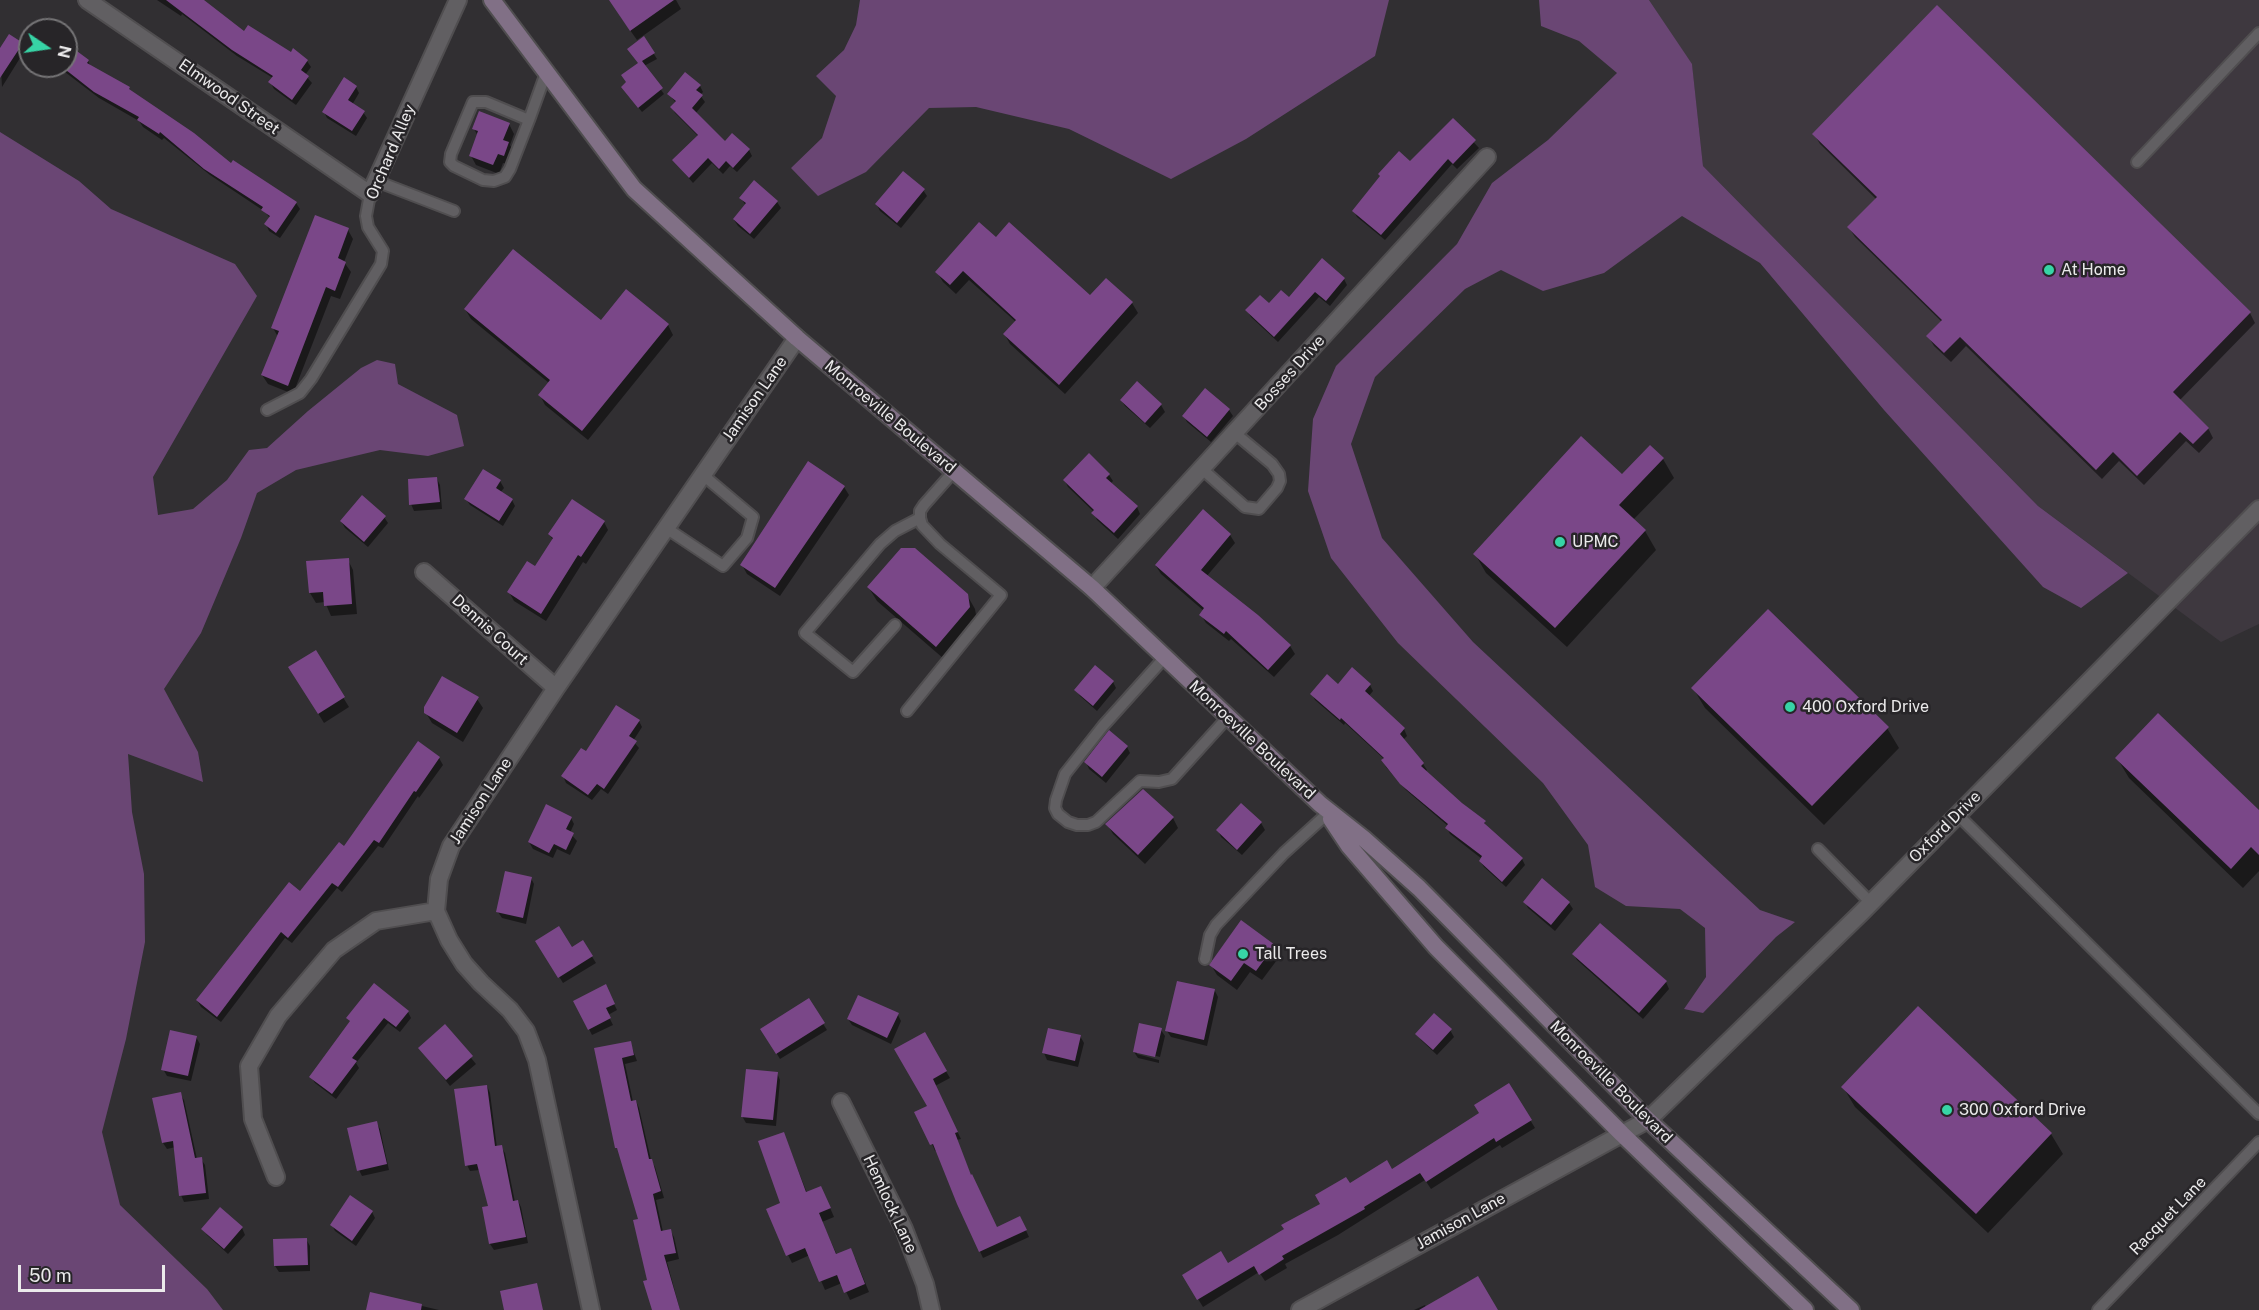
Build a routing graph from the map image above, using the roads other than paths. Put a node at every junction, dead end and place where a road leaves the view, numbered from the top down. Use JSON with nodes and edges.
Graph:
{"nodes":[{"id":1,"x":87,"y":0,"type":"edge"},
{"id":2,"x":458,"y":0,"type":"edge"},
{"id":3,"x":492,"y":0,"type":"edge"},
{"id":4,"x":2259,"y":33,"type":"edge"},
{"id":5,"x":546,"y":73,"type":"junction"},
{"id":6,"x":529,"y":120,"type":"junction"},
{"id":7,"x":1487,"y":156,"type":"dead end"},
{"id":8,"x":2137,"y":162,"type":"dead end"},
{"id":9,"x":373,"y":187,"type":"junction"},
{"id":10,"x":454,"y":211,"type":"dead end"},
{"id":11,"x":797,"y":338,"type":"junction"},
{"id":12,"x":267,"y":410,"type":"dead end"},
{"id":13,"x":1236,"y":434,"type":"junction"},
{"id":14,"x":1202,"y":469,"type":"junction"},
{"id":15,"x":954,"y":471,"type":"junction"},
{"id":16,"x":703,"y":475,"type":"junction"},
{"id":17,"x":2259,"y":509,"type":"edge"},
{"id":18,"x":920,"y":518,"type":"junction"},
{"id":19,"x":666,"y":528,"type":"junction"},
{"id":20,"x":424,"y":572,"type":"dead end"},
{"id":21,"x":1092,"y":588,"type":"junction"},
{"id":22,"x":895,"y":625,"type":"dead end"},
{"id":23,"x":1165,"y":657,"type":"junction"},
{"id":24,"x":556,"y":688,"type":"junction"},
{"id":25,"x":907,"y":711,"type":"dead end"},
{"id":26,"x":1228,"y":717,"type":"junction"},
{"id":27,"x":1323,"y":809,"type":"junction"},
{"id":28,"x":1958,"y":815,"type":"junction"},
{"id":29,"x":1818,"y":849,"type":"dead end"},
{"id":30,"x":1870,"y":902,"type":"junction"},
{"id":31,"x":436,"y":911,"type":"junction"},
{"id":32,"x":1205,"y":960,"type":"dead end"},
{"id":33,"x":841,"y":1102,"type":"dead end"},
{"id":34,"x":2259,"y":1114,"type":"edge"},
{"id":35,"x":1648,"y":1120,"type":"junction"},
{"id":36,"x":1622,"y":1134,"type":"junction"},
{"id":37,"x":2259,"y":1142,"type":"edge"},
{"id":38,"x":276,"y":1176,"type":"dead end"},
{"id":39,"x":591,"y":1310,"type":"edge"},
{"id":40,"x":931,"y":1310,"type":"edge"},
{"id":41,"x":1300,"y":1310,"type":"edge"},
{"id":42,"x":1805,"y":1310,"type":"edge"},
{"id":43,"x":1851,"y":1310,"type":"edge"},
{"id":44,"x":2098,"y":1310,"type":"edge"}],
"edges":[{"from":1,"to":9,"type":"street","name":"Elmwood Street"},
{"from":2,"to":9,"type":"street","name":"Orchard Alley"},
{"from":3,"to":5,"type":"main road","name":"Monroeville Boulevard"},
{"from":4,"to":8,"type":"lane"},
{"from":5,"to":6,"type":"lane"},
{"from":5,"to":11,"type":"main road","name":"Monroeville Boulevard"},
{"from":6,"to":6,"type":"lane"},
{"from":7,"to":13,"type":"street","name":"Bosses Drive"},
{"from":9,"to":10,"type":"lane"},
{"from":9,"to":12,"type":"lane","name":"Orchard Alley"},
{"from":11,"to":15,"type":"main road","name":"Monroeville Boulevard"},
{"from":11,"to":16,"type":"street","name":"Jamison Lane"},
{"from":13,"to":14,"type":"street","name":"Bosses Drive"},
{"from":13,"to":14,"type":"lane"},
{"from":14,"to":21,"type":"street","name":"Bosses Drive"},
{"from":15,"to":18,"type":"lane"},
{"from":15,"to":21,"type":"main road","name":"Monroeville Boulevard"},
{"from":16,"to":19,"type":"street","name":"Jamison Lane"},
{"from":16,"to":19,"type":"lane"},
{"from":17,"to":28,"type":"street","name":"Oxford Drive"},
{"from":18,"to":22,"type":"lane"},
{"from":18,"to":25,"type":"lane"},
{"from":19,"to":24,"type":"street","name":"Jamison Lane"},
{"from":20,"to":24,"type":"street","name":"Dennis Court"},
{"from":21,"to":23,"type":"main road","name":"Monroeville Boulevard"},
{"from":23,"to":26,"type":"main road","name":"Monroeville Boulevard"},
{"from":23,"to":26,"type":"lane"},
{"from":24,"to":31,"type":"street","name":"Jamison Lane"},
{"from":26,"to":27,"type":"main road","name":"Monroeville Boulevard"},
{"from":27,"to":32,"type":"lane"},
{"from":27,"to":35,"type":"main road","name":"Monroeville Boulevard"},
{"from":27,"to":36,"type":"main road","name":"Monroeville Boulevard"},
{"from":28,"to":30,"type":"street","name":"Oxford Drive"},
{"from":28,"to":34,"type":"lane"},
{"from":29,"to":30,"type":"lane"},
{"from":30,"to":35,"type":"street","name":"Oxford Drive"},
{"from":31,"to":38,"type":"street"},
{"from":31,"to":39,"type":"street","name":"Jamison Lane"},
{"from":33,"to":40,"type":"street","name":"Hemlock Lane"},
{"from":35,"to":36,"type":"street","name":"Oxford Drive"},
{"from":35,"to":43,"type":"main road","name":"Monroeville Boulevard"},
{"from":36,"to":41,"type":"street","name":"Jamison Lane"},
{"from":36,"to":42,"type":"main road","name":"Monroeville Boulevard"},
{"from":37,"to":44,"type":"lane","name":"Racquet Lane"}]}
